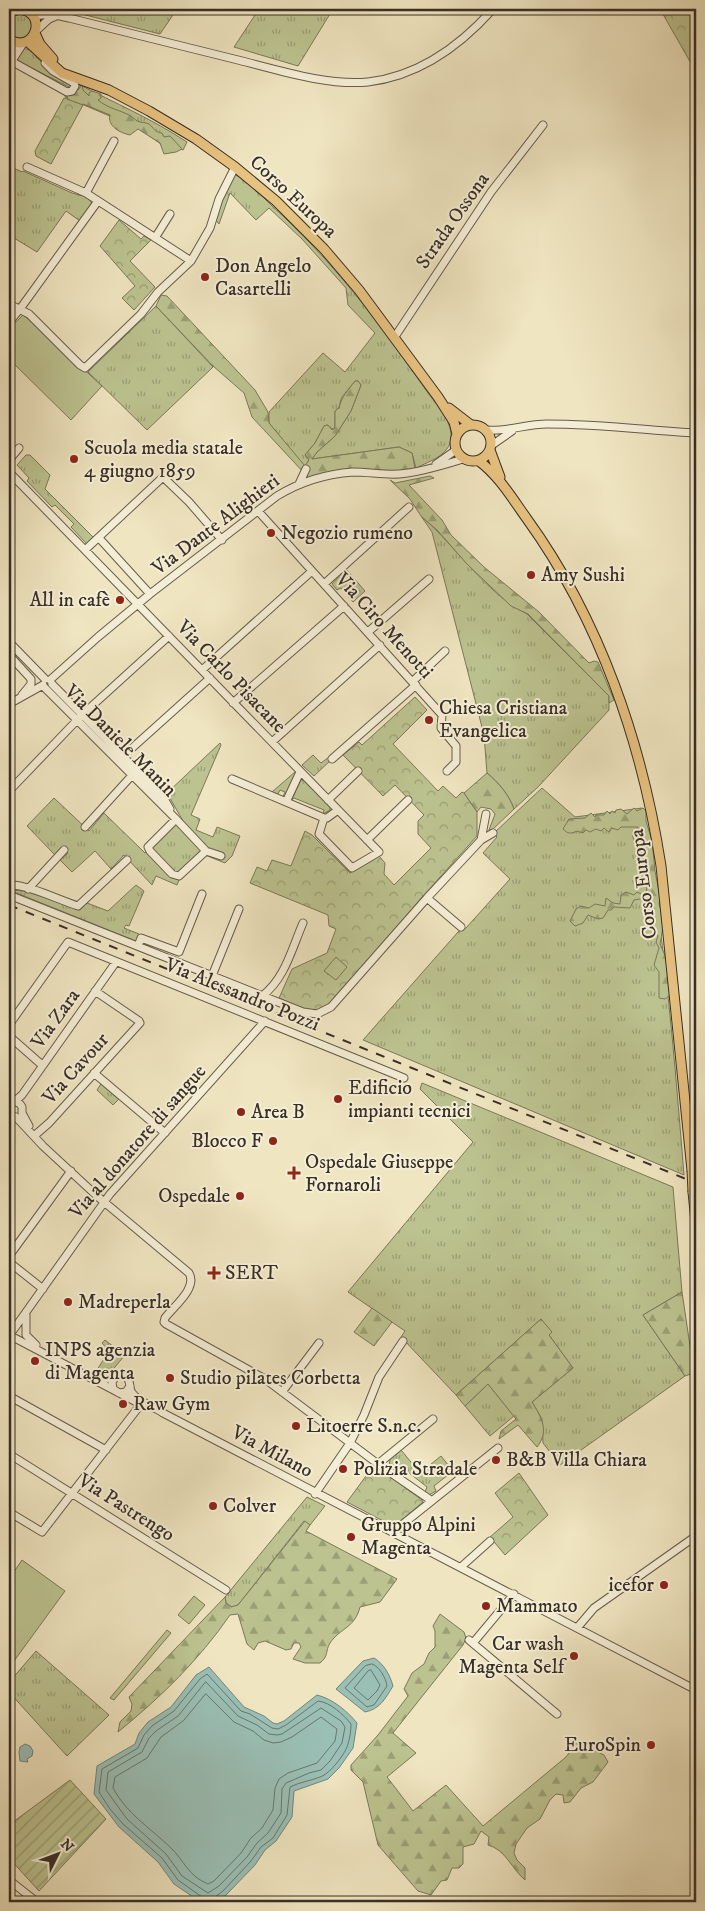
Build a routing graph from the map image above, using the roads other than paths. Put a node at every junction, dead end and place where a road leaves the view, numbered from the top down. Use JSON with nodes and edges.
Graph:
{"nodes":[{"id":1,"x":493,"y":9,"type":"edge"},
{"id":2,"x":13,"y":10,"type":"edge"},
{"id":3,"x":32,"y":13,"type":"edge"},
{"id":4,"x":58,"y":15,"type":"junction"},
{"id":5,"x":36,"y":32,"type":"junction"},
{"id":6,"x":11,"y":40,"type":"edge"},
{"id":7,"x":26,"y":42,"type":"junction"},
{"id":8,"x":42,"y":56,"type":"junction"},
{"id":9,"x":10,"y":65,"type":"edge"},
{"id":10,"x":77,"y":77,"type":"junction"},
{"id":11,"x":543,"y":125,"type":"dead end"},
{"id":12,"x":114,"y":141,"type":"dead end"},
{"id":13,"x":27,"y":167,"type":"dead end"},
{"id":14,"x":235,"y":167,"type":"junction"},
{"id":15,"x":86,"y":193,"type":"junction"},
{"id":16,"x":98,"y":201,"type":"junction"},
{"id":17,"x":170,"y":214,"type":"dead end"},
{"id":18,"x":155,"y":238,"type":"junction"},
{"id":19,"x":191,"y":261,"type":"junction"},
{"id":20,"x":9,"y":304,"type":"edge"},
{"id":21,"x":20,"y":309,"type":"junction"},
{"id":22,"x":9,"y":322,"type":"edge"},
{"id":23,"x":394,"y":338,"type":"junction"},
{"id":24,"x":438,"y":397,"type":"junction"},
{"id":25,"x":471,"y":425,"type":"junction"},
{"id":26,"x":518,"y":426,"type":"junction"},
{"id":27,"x":486,"y":430,"type":"junction"},
{"id":28,"x":696,"y":433,"type":"edge"},
{"id":29,"x":457,"y":434,"type":"junction"},
{"id":30,"x":19,"y":448,"type":"dead end"},
{"id":31,"x":491,"y":448,"type":"junction"},
{"id":32,"x":456,"y":450,"type":"junction"},
{"id":33,"x":463,"y":459,"type":"junction"},
{"id":34,"x":9,"y":460,"type":"edge"},
{"id":35,"x":479,"y":461,"type":"junction"},
{"id":36,"x":431,"y":467,"type":"junction"},
{"id":37,"x":306,"y":470,"type":"dead end"},
{"id":38,"x":9,"y":472,"type":"edge"},
{"id":39,"x":299,"y":484,"type":"junction"},
{"id":40,"x":504,"y":486,"type":"junction"},
{"id":41,"x":408,"y":507,"type":"dead end"},
{"id":42,"x":258,"y":511,"type":"junction"},
{"id":43,"x":98,"y":538,"type":"junction"},
{"id":44,"x":222,"y":540,"type":"junction"},
{"id":45,"x":85,"y":550,"type":"junction"},
{"id":46,"x":312,"y":572,"type":"junction"},
{"id":47,"x":429,"y":579,"type":"dead end"},
{"id":48,"x":324,"y":584,"type":"junction"},
{"id":49,"x":150,"y":594,"type":"junction"},
{"id":50,"x":138,"y":604,"type":"junction"},
{"id":51,"x":344,"y":606,"type":"junction"},
{"id":52,"x":368,"y":632,"type":"junction"},
{"id":53,"x":168,"y":636,"type":"junction"},
{"id":54,"x":9,"y":642,"type":"edge"},
{"id":55,"x":380,"y":645,"type":"junction"},
{"id":56,"x":445,"y":651,"type":"dead end"},
{"id":57,"x":9,"y":655,"type":"edge"},
{"id":58,"x":19,"y":665,"type":"junction"},
{"id":59,"x":202,"y":670,"type":"junction"},
{"id":60,"x":210,"y":678,"type":"junction"},
{"id":61,"x":46,"y":683,"type":"junction"},
{"id":62,"x":414,"y":683,"type":"junction"},
{"id":63,"x":22,"y":695,"type":"junction"},
{"id":64,"x":234,"y":702,"type":"junction"},
{"id":65,"x":9,"y":704,"type":"edge"},
{"id":66,"x":80,"y":718,"type":"junction"},
{"id":67,"x":272,"y":742,"type":"junction"},
{"id":68,"x":120,"y":759,"type":"junction"},
{"id":69,"x":332,"y":759,"type":"dead end"},
{"id":70,"x":358,"y":770,"type":"dead end"},
{"id":71,"x":447,"y":771,"type":"dead end"},
{"id":72,"x":300,"y":772,"type":"junction"},
{"id":73,"x":135,"y":773,"type":"junction"},
{"id":74,"x":232,"y":779,"type":"dead end"},
{"id":75,"x":9,"y":791,"type":"edge"},
{"id":76,"x":328,"y":800,"type":"junction"},
{"id":77,"x":408,"y":800,"type":"dead end"},
{"id":78,"x":286,"y":802,"type":"junction"},
{"id":79,"x":338,"y":810,"type":"junction"},
{"id":80,"x":486,"y":814,"type":"dead end"},
{"id":81,"x":175,"y":818,"type":"junction"},
{"id":82,"x":324,"y":818,"type":"junction"},
{"id":83,"x":85,"y":827,"type":"dead end"},
{"id":84,"x":493,"y":833,"type":"dead end"},
{"id":85,"x":367,"y":840,"type":"junction"},
{"id":86,"x":481,"y":840,"type":"junction"},
{"id":87,"x":64,"y":850,"type":"dead end"},
{"id":88,"x":206,"y":851,"type":"junction"},
{"id":89,"x":221,"y":856,"type":"dead end"},
{"id":90,"x":127,"y":860,"type":"dead end"},
{"id":91,"x":9,"y":885,"type":"edge"},
{"id":92,"x":28,"y":889,"type":"junction"},
{"id":93,"x":202,"y":894,"type":"dead end"},
{"id":94,"x":9,"y":895,"type":"edge"},
{"id":95,"x":427,"y":898,"type":"junction"},
{"id":96,"x":239,"y":909,"type":"dead end"},
{"id":97,"x":303,"y":923,"type":"dead end"},
{"id":98,"x":461,"y":927,"type":"dead end"},
{"id":99,"x":138,"y":946,"type":"junction"},
{"id":100,"x":116,"y":962,"type":"junction"},
{"id":101,"x":212,"y":976,"type":"junction"},
{"id":102,"x":96,"y":992,"type":"junction"},
{"id":103,"x":262,"y":996,"type":"junction"},
{"id":104,"x":265,"y":1021,"type":"junction"},
{"id":105,"x":9,"y":1025,"type":"edge"},
{"id":106,"x":9,"y":1036,"type":"edge"},
{"id":107,"x":42,"y":1065,"type":"junction"},
{"id":108,"x":94,"y":1073,"type":"junction"},
{"id":109,"x":404,"y":1078,"type":"dead end"},
{"id":110,"x":13,"y":1102,"type":"edge"},
{"id":111,"x":14,"y":1116,"type":"edge"},
{"id":112,"x":165,"y":1133,"type":"junction"},
{"id":113,"x":34,"y":1136,"type":"junction"},
{"id":114,"x":70,"y":1172,"type":"junction"},
{"id":115,"x":104,"y":1202,"type":"junction"},
{"id":116,"x":696,"y":1222,"type":"edge"},
{"id":117,"x":9,"y":1256,"type":"edge"},
{"id":118,"x":9,"y":1262,"type":"edge"},
{"id":119,"x":43,"y":1289,"type":"junction"},
{"id":120,"x":26,"y":1313,"type":"junction"},
{"id":121,"x":24,"y":1332,"type":"joint"},
{"id":122,"x":9,"y":1335,"type":"edge"},
{"id":123,"x":403,"y":1341,"type":"dead end"},
{"id":124,"x":319,"y":1343,"type":"dead end"},
{"id":125,"x":48,"y":1354,"type":"junction"},
{"id":126,"x":84,"y":1372,"type":"junction"},
{"id":127,"x":115,"y":1377,"type":"junction"},
{"id":128,"x":130,"y":1386,"type":"junction"},
{"id":129,"x":117,"y":1392,"type":"junction"},
{"id":130,"x":282,"y":1392,"type":"junction"},
{"id":131,"x":9,"y":1396,"type":"edge"},
{"id":132,"x":141,"y":1404,"type":"junction"},
{"id":133,"x":163,"y":1413,"type":"junction"},
{"id":134,"x":433,"y":1419,"type":"dead end"},
{"id":135,"x":350,"y":1443,"type":"junction"},
{"id":136,"x":498,"y":1448,"type":"dead end"},
{"id":137,"x":106,"y":1450,"type":"junction"},
{"id":138,"x":9,"y":1454,"type":"edge"},
{"id":139,"x":378,"y":1464,"type":"junction"},
{"id":140,"x":72,"y":1493,"type":"junction"},
{"id":141,"x":315,"y":1494,"type":"junction"},
{"id":142,"x":432,"y":1501,"type":"junction"},
{"id":143,"x":9,"y":1512,"type":"edge"},
{"id":144,"x":393,"y":1532,"type":"junction"},
{"id":145,"x":696,"y":1536,"type":"edge"},
{"id":146,"x":490,"y":1541,"type":"dead end"},
{"id":147,"x":461,"y":1567,"type":"junction"},
{"id":148,"x":226,"y":1590,"type":"dead end"},
{"id":149,"x":514,"y":1594,"type":"junction"},
{"id":150,"x":577,"y":1628,"type":"junction"},
{"id":151,"x":696,"y":1690,"type":"edge"},
{"id":152,"x":557,"y":1714,"type":"dead end"},
{"id":153,"x":9,"y":1880,"type":"edge"},
{"id":154,"x":37,"y":1902,"type":"edge"}],
"edges":[{"from":1,"to":4,"type":"street"},
{"from":2,"to":3,"type":"main road"},
{"from":3,"to":4,"type":"street"},
{"from":3,"to":5,"type":"main road"},
{"from":4,"to":5,"type":"street"},
{"from":5,"to":7,"type":"main road"},
{"from":5,"to":10,"type":"main road","name":"Corso Europa"},
{"from":6,"to":7,"type":"main road"},
{"from":6,"to":9,"type":"street"},
{"from":7,"to":8,"type":"main road","name":"Corso Europa"},
{"from":7,"to":9,"type":"street"},
{"from":8,"to":9,"type":"street"},
{"from":8,"to":10,"type":"main road","name":"Corso Europa"},
{"from":10,"to":14,"type":"main road","name":"Corso Europa"},
{"from":11,"to":23,"type":"street","name":"Strada Ossona"},
{"from":12,"to":15,"type":"street"},
{"from":13,"to":15,"type":"street"},
{"from":14,"to":19,"type":"street"},
{"from":14,"to":23,"type":"main road","name":"Corso Europa"},
{"from":15,"to":16,"type":"street"},
{"from":16,"to":18,"type":"street"},
{"from":16,"to":21,"type":"street"},
{"from":17,"to":18,"type":"street"},
{"from":18,"to":19,"type":"street"},
{"from":19,"to":21,"type":"street"},
{"from":20,"to":21,"type":"street"},
{"from":21,"to":22,"type":"street"},
{"from":23,"to":24,"type":"main road","name":"Corso Europa"},
{"from":24,"to":25,"type":"main road","name":"Corso Europa"},
{"from":24,"to":29,"type":"main road","name":"Corso Europa"},
{"from":25,"to":27,"type":"main road"},
{"from":25,"to":29,"type":"main road"},
{"from":26,"to":27,"type":"street"},
{"from":26,"to":28,"type":"street"},
{"from":26,"to":31,"type":"street"},
{"from":27,"to":31,"type":"main road"},
{"from":29,"to":32,"type":"main road"},
{"from":30,"to":34,"type":"street"},
{"from":31,"to":35,"type":"main road"},
{"from":31,"to":40,"type":"main road","name":"Corso Europa"},
{"from":32,"to":33,"type":"main road"},
{"from":32,"to":36,"type":"street","name":"Via Dante Alighieri"},
{"from":33,"to":35,"type":"main road"},
{"from":33,"to":36,"type":"street","name":"Via Dante Alighieri"},
{"from":35,"to":40,"type":"main road","name":"Corso Europa"},
{"from":36,"to":39,"type":"street","name":"Via Dante Alighieri"},
{"from":37,"to":39,"type":"street"},
{"from":38,"to":45,"type":"street","name":"Via Carlo Pisacane"},
{"from":39,"to":42,"type":"street","name":"Via Dante Alighieri"},
{"from":40,"to":116,"type":"main road","name":"Corso Europa","bridge":true},
{"from":41,"to":48,"type":"street"},
{"from":42,"to":44,"type":"street","name":"Via Dante Alighieri"},
{"from":42,"to":46,"type":"street","name":"Via Ciro Menotti"},
{"from":43,"to":44,"type":"street"},
{"from":43,"to":45,"type":"street"},
{"from":43,"to":49,"type":"street"},
{"from":44,"to":49,"type":"street","name":"Via Dante Alighieri"},
{"from":45,"to":50,"type":"street","name":"Via Carlo Pisacane"},
{"from":46,"to":48,"type":"street","name":"Via Ciro Menotti"},
{"from":46,"to":59,"type":"street"},
{"from":47,"to":52,"type":"street"},
{"from":48,"to":51,"type":"street","name":"Via Ciro Menotti"},
{"from":49,"to":50,"type":"street","name":"Via Dante Alighieri"},
{"from":50,"to":53,"type":"street","name":"Via Carlo Pisacane"},
{"from":50,"to":61,"type":"street","name":"Via Dante Alighieri"},
{"from":51,"to":52,"type":"street","name":"Via Ciro Menotti"},
{"from":51,"to":64,"type":"street"},
{"from":52,"to":55,"type":"street","name":"Via Ciro Menotti"},
{"from":53,"to":59,"type":"street","name":"Via Carlo Pisacane"},
{"from":53,"to":66,"type":"street"},
{"from":54,"to":61,"type":"street"},
{"from":55,"to":62,"type":"street","name":"Via Ciro Menotti"},
{"from":55,"to":67,"type":"street"},
{"from":56,"to":62,"type":"street"},
{"from":57,"to":58,"type":"street"},
{"from":58,"to":61,"type":"street"},
{"from":58,"to":63,"type":"street"},
{"from":59,"to":60,"type":"street","name":"Via Carlo Pisacane"},
{"from":60,"to":64,"type":"street","name":"Via Carlo Pisacane"},
{"from":60,"to":68,"type":"street"},
{"from":61,"to":63,"type":"street","name":"Via Dante Alighieri"},
{"from":61,"to":66,"type":"street","name":"Via Daniele Manin"},
{"from":62,"to":69,"type":"street"},
{"from":62,"to":71,"type":"street","name":"Via Ciro Menotti"},
{"from":63,"to":65,"type":"street","name":"Via Dante Alighieri"},
{"from":64,"to":67,"type":"street","name":"Via Carlo Pisacane"},
{"from":66,"to":68,"type":"street","name":"Via Daniele Manin"},
{"from":66,"to":75,"type":"street"},
{"from":67,"to":72,"type":"street","name":"Via Carlo Pisacane"},
{"from":68,"to":73,"type":"street","name":"Via Daniele Manin"},
{"from":70,"to":76,"type":"street"},
{"from":72,"to":76,"type":"street","name":"Via Carlo Pisacane"},
{"from":72,"to":78,"type":"street"},
{"from":73,"to":81,"type":"street","name":"Via Daniele Manin"},
{"from":73,"to":83,"type":"street"},
{"from":74,"to":78,"type":"street"},
{"from":76,"to":79,"type":"street","name":"Via Carlo Pisacane"},
{"from":77,"to":85,"type":"street"},
{"from":78,"to":82,"type":"street"},
{"from":79,"to":82,"type":"street"},
{"from":79,"to":85,"type":"street","name":"Via Carlo Pisacane"},
{"from":80,"to":86,"type":"street"},
{"from":81,"to":88,"type":"street","name":"Via Daniele Manin"},
{"from":81,"to":88,"type":"street","name":"Via Daniele Manin"},
{"from":82,"to":85,"type":"street","name":"Via Carlo Pisacane"},
{"from":84,"to":86,"type":"street"},
{"from":86,"to":95,"type":"street"},
{"from":87,"to":92,"type":"street"},
{"from":88,"to":89,"type":"street","name":"Via Daniele Manin"},
{"from":90,"to":92,"type":"street"},
{"from":91,"to":92,"type":"street"},
{"from":93,"to":99,"type":"street"},
{"from":94,"to":99,"type":"street"},
{"from":95,"to":98,"type":"street"},
{"from":95,"to":103,"type":"street"},
{"from":96,"to":101,"type":"street"},
{"from":97,"to":103,"type":"street"},
{"from":99,"to":101,"type":"street"},
{"from":100,"to":102,"type":"street","name":"Via Zara"},
{"from":100,"to":104,"type":"street","name":"Via Alessandro Pozzi"},
{"from":100,"to":105,"type":"street","name":"Via Alessandro Pozzi"},
{"from":101,"to":103,"type":"street"},
{"from":102,"to":107,"type":"street","name":"Via Zara"},
{"from":102,"to":108,"type":"street","name":"Via Cavour"},
{"from":104,"to":109,"type":"street","name":"Via Alessandro Pozzi"},
{"from":104,"to":112,"type":"street","name":"Via al donatore di sangue"},
{"from":106,"to":107,"type":"street"},
{"from":107,"to":110,"type":"street","name":"Via Zara"},
{"from":108,"to":112,"type":"street"},
{"from":108,"to":113,"type":"street","name":"Via Cavour"},
{"from":110,"to":111,"type":"street"},
{"from":111,"to":113,"type":"street"},
{"from":112,"to":115,"type":"street","name":"Via al donatore di sangue"},
{"from":113,"to":114,"type":"street"},
{"from":114,"to":115,"type":"street"},
{"from":114,"to":117,"type":"street"},
{"from":115,"to":119,"type":"street","name":"Via al donatore di sangue"},
{"from":115,"to":130,"type":"street"},
{"from":118,"to":119,"type":"street"},
{"from":119,"to":120,"type":"street","name":"Via al donatore di sangue"},
{"from":120,"to":121,"type":"street","name":"Via al donatore di sangue"},
{"from":120,"to":122,"type":"street","name":"Via al donatore di sangue"},
{"from":121,"to":125,"type":"street","name":"Via Milano"},
{"from":122,"to":125,"type":"street","name":"Via Milano"},
{"from":123,"to":135,"type":"street"},
{"from":124,"to":130,"type":"street"},
{"from":125,"to":126,"type":"street","name":"Via Milano"},
{"from":126,"to":127,"type":"street","name":"Via Milano"},
{"from":126,"to":129,"type":"street","name":"Via Milano"},
{"from":127,"to":128,"type":"street"},
{"from":127,"to":129,"type":"street"},
{"from":128,"to":129,"type":"street"},
{"from":128,"to":133,"type":"street","name":"Via Milano"},
{"from":129,"to":132,"type":"street","name":"Via Milano"},
{"from":130,"to":135,"type":"street"},
{"from":131,"to":137,"type":"street"},
{"from":132,"to":133,"type":"street","name":"Via Milano"},
{"from":132,"to":137,"type":"street"},
{"from":133,"to":141,"type":"street","name":"Via Milano"},
{"from":134,"to":139,"type":"street"},
{"from":135,"to":139,"type":"street"},
{"from":135,"to":141,"type":"street"},
{"from":136,"to":142,"type":"street"},
{"from":137,"to":140,"type":"street"},
{"from":138,"to":140,"type":"street","name":"Via Pastrengo"},
{"from":139,"to":142,"type":"street"},
{"from":140,"to":143,"type":"street"},
{"from":140,"to":148,"type":"street","name":"Via Pastrengo"},
{"from":141,"to":144,"type":"street","name":"Via Milano"},
{"from":142,"to":144,"type":"street"},
{"from":144,"to":147,"type":"street","name":"Via Milano"},
{"from":145,"to":150,"type":"street"},
{"from":146,"to":147,"type":"street"},
{"from":147,"to":149,"type":"street","name":"Via Milano"},
{"from":149,"to":150,"type":"street","name":"Via Milano"},
{"from":149,"to":152,"type":"street"},
{"from":150,"to":151,"type":"street","name":"Via Milano"},
{"from":153,"to":154,"type":"street"}]}
